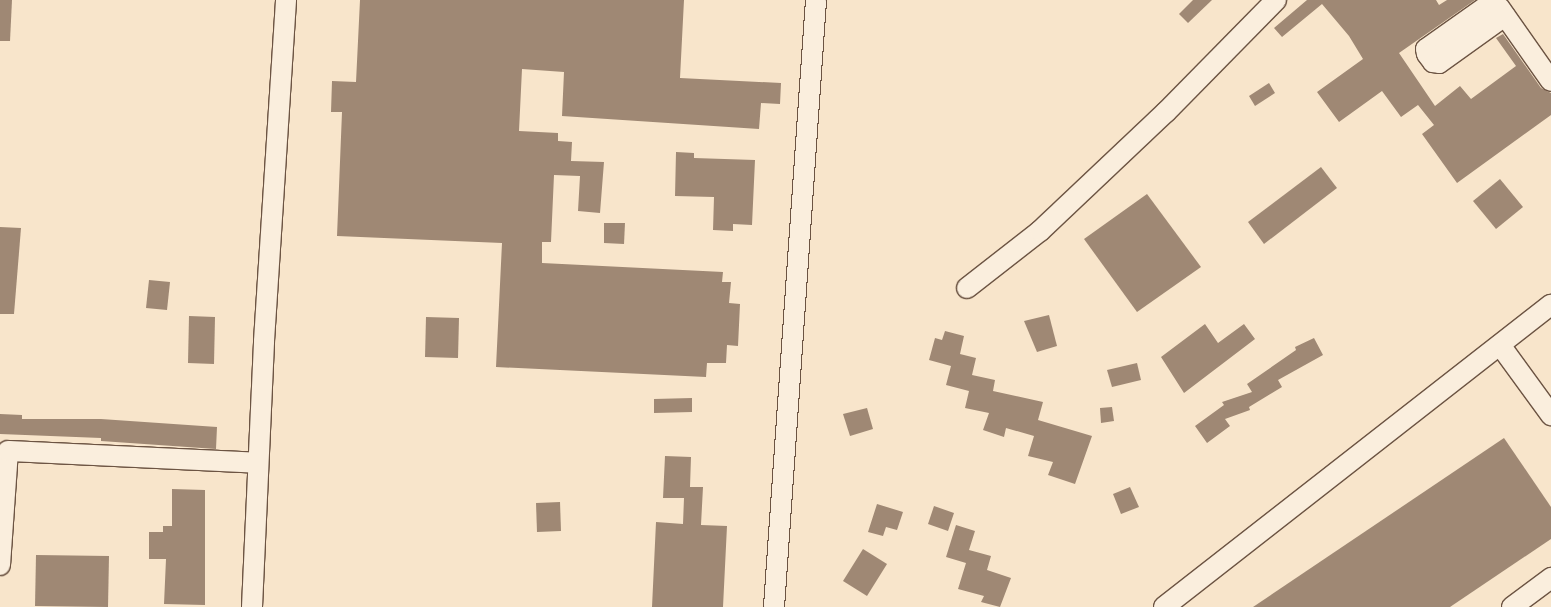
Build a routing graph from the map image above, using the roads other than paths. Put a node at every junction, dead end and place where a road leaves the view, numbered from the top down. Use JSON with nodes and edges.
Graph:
{"nodes":[{"id":1,"x":286,"y":0,"type":"edge"},
{"id":2,"x":816,"y":0,"type":"edge"},
{"id":3,"x":1276,"y":0,"type":"edge"},
{"id":4,"x":1498,"y":6,"type":"edge"},
{"id":5,"x":1549,"y":75,"type":"edge"},
{"id":6,"x":967,"y":288,"type":"dead end"},
{"id":7,"x":1551,"y":304,"type":"edge"},
{"id":8,"x":1500,"y":345,"type":"junction"},
{"id":9,"x":1551,"y":415,"type":"edge"},
{"id":10,"x":258,"y":464,"type":"junction"},
{"id":11,"x":0,"y":566,"type":"edge"},
{"id":12,"x":1551,"y":578,"type":"edge"},
{"id":13,"x":252,"y":607,"type":"edge"},
{"id":14,"x":774,"y":607,"type":"edge"},
{"id":15,"x":1164,"y":607,"type":"edge"},
{"id":16,"x":1512,"y":607,"type":"edge"}],
"edges":[{"from":1,"to":10,"type":"street"},
{"from":2,"to":14,"type":"street"},
{"from":3,"to":6,"type":"street"},
{"from":4,"to":5,"type":"street"},
{"from":7,"to":8,"type":"street"},
{"from":8,"to":9,"type":"street"},
{"from":8,"to":15,"type":"street"},
{"from":10,"to":11,"type":"street"},
{"from":10,"to":13,"type":"street"},
{"from":12,"to":16,"type":"street"}]}
